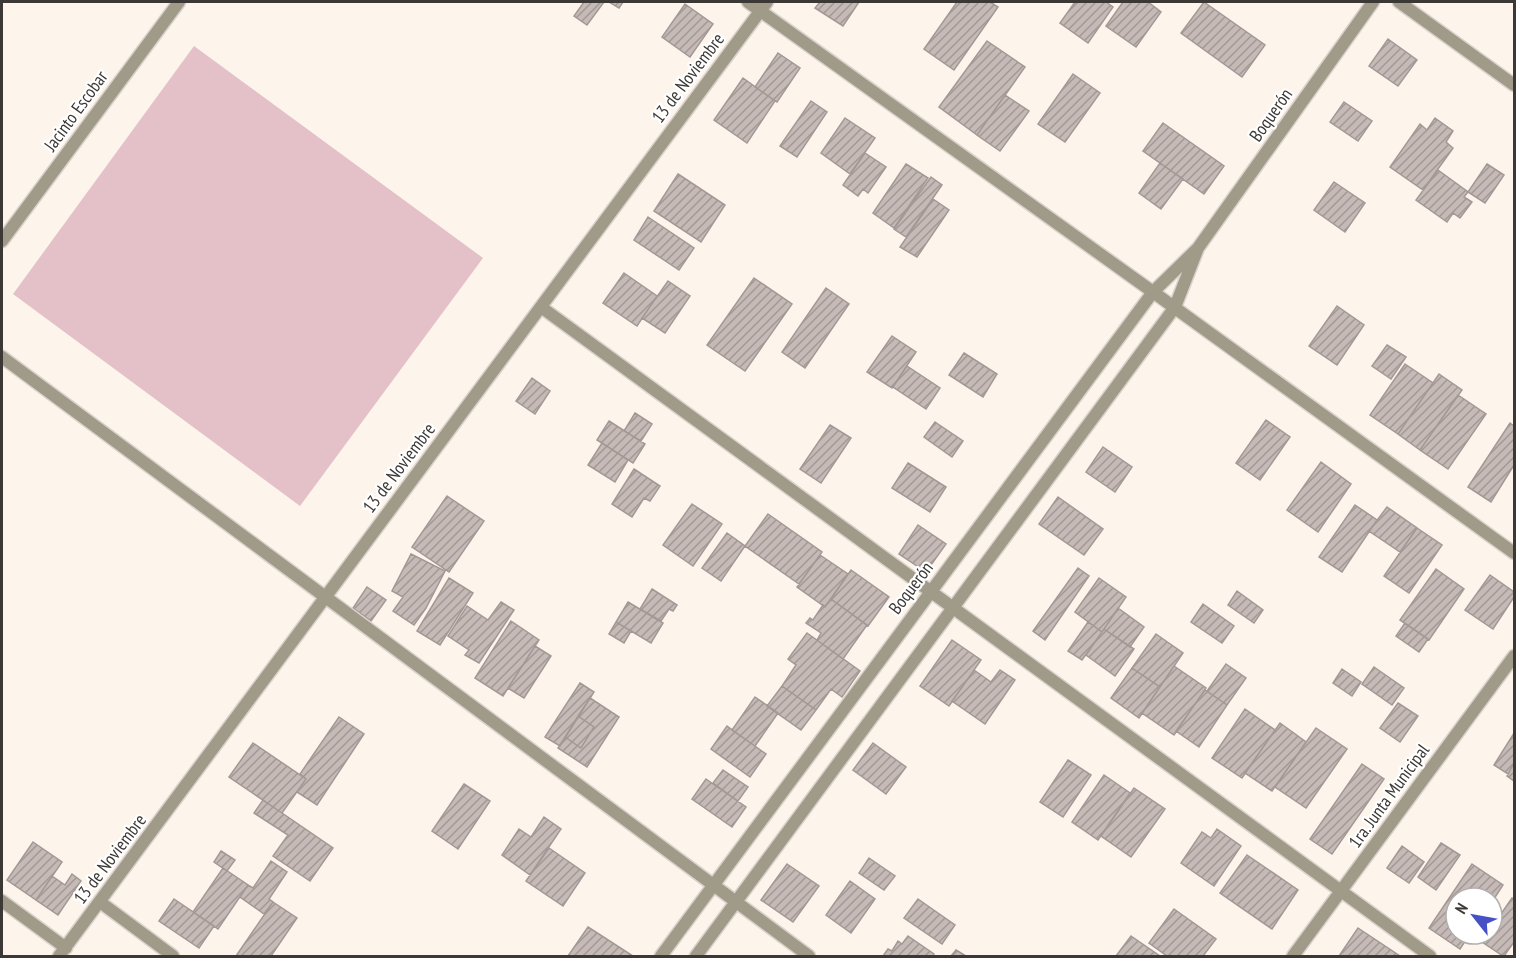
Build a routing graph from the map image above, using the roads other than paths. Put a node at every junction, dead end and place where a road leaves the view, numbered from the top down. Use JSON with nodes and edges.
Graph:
{"nodes":[{"id":1,"x":179,"y":2,"type":"edge"},
{"id":2,"x":748,"y":2,"type":"edge"},
{"id":3,"x":1373,"y":2,"type":"edge"},
{"id":4,"x":1399,"y":2,"type":"edge"},
{"id":5,"x":764,"y":6,"type":"edge"},
{"id":6,"x":1515,"y":85,"type":"edge"},
{"id":7,"x":2,"y":242,"type":"edge"},
{"id":8,"x":1198,"y":248,"type":"junction"},
{"id":9,"x":1153,"y":291,"type":"junction"},
{"id":10,"x":541,"y":307,"type":"junction"},
{"id":11,"x":1175,"y":308,"type":"junction"},
{"id":12,"x":2,"y":357,"type":"edge"},
{"id":13,"x":1515,"y":553,"type":"edge"},
{"id":14,"x":930,"y":592,"type":"junction"},
{"id":15,"x":326,"y":597,"type":"junction"},
{"id":16,"x":953,"y":609,"type":"junction"},
{"id":17,"x":1515,"y":656,"type":"edge"},
{"id":18,"x":713,"y":885,"type":"junction"},
{"id":19,"x":1341,"y":891,"type":"junction"},
{"id":20,"x":2,"y":901,"type":"edge"},
{"id":21,"x":100,"y":902,"type":"junction"},
{"id":22,"x":736,"y":902,"type":"junction"},
{"id":23,"x":63,"y":952,"type":"edge"},
{"id":24,"x":173,"y":957,"type":"edge"},
{"id":25,"x":661,"y":957,"type":"edge"},
{"id":26,"x":696,"y":957,"type":"edge"},
{"id":27,"x":809,"y":957,"type":"edge"},
{"id":28,"x":1293,"y":957,"type":"edge"},
{"id":29,"x":1430,"y":957,"type":"edge"}],
"edges":[{"from":1,"to":7,"type":"street","name":"Jacinto Escobar"},
{"from":2,"to":5,"type":"street"},
{"from":3,"to":8,"type":"street","name":"Boquerón"},
{"from":4,"to":6,"type":"street"},
{"from":5,"to":9,"type":"street"},
{"from":5,"to":10,"type":"street","name":"13 de Noviembre"},
{"from":8,"to":9,"type":"street","name":"Boquerón"},
{"from":8,"to":11,"type":"street","name":"Boquerón"},
{"from":9,"to":11,"type":"street"},
{"from":9,"to":14,"type":"street","name":"Boquerón"},
{"from":10,"to":14,"type":"street"},
{"from":10,"to":15,"type":"street","name":"13 de Noviembre"},
{"from":11,"to":13,"type":"street"},
{"from":11,"to":16,"type":"street","name":"Boquerón"},
{"from":12,"to":15,"type":"street"},
{"from":14,"to":16,"type":"street"},
{"from":14,"to":18,"type":"street","name":"Boquerón"},
{"from":15,"to":18,"type":"street"},
{"from":15,"to":21,"type":"street","name":"13 de Noviembre"},
{"from":16,"to":19,"type":"street"},
{"from":16,"to":22,"type":"street","name":"Boquerón"},
{"from":17,"to":19,"type":"street","name":"1ra. Junta Municipal"},
{"from":18,"to":22,"type":"street"},
{"from":18,"to":25,"type":"street","name":"Boquerón"},
{"from":19,"to":28,"type":"street","name":"1ra. Junta Municipal"},
{"from":19,"to":29,"type":"street"},
{"from":20,"to":23,"type":"street"},
{"from":21,"to":23,"type":"street","name":"13 de Noviembre"},
{"from":21,"to":24,"type":"street"},
{"from":22,"to":26,"type":"street","name":"Boquerón"},
{"from":22,"to":27,"type":"street"}]}
